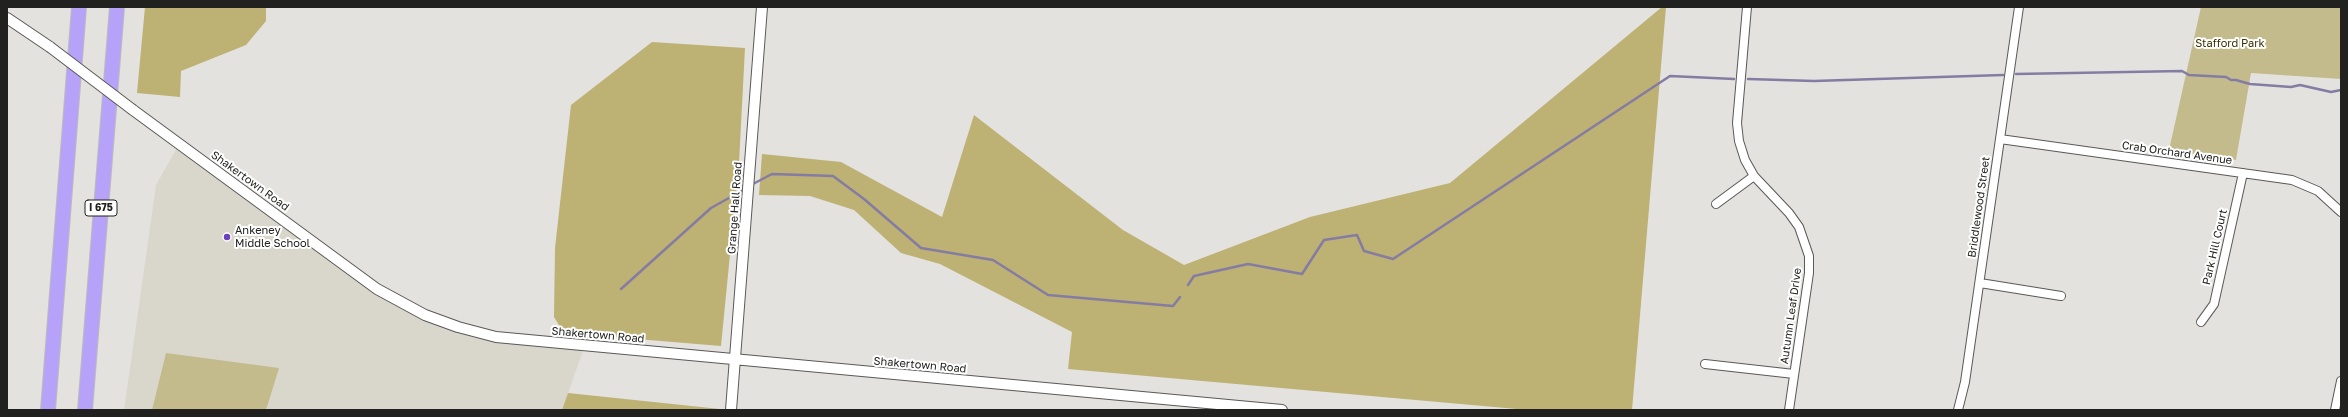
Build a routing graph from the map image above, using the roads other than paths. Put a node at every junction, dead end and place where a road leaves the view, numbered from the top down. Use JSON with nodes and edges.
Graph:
{"nodes":[{"id":1,"x":79,"y":7,"type":"edge"},
{"id":2,"x":117,"y":7,"type":"edge"},
{"id":3,"x":762,"y":7,"type":"edge"},
{"id":4,"x":1747,"y":7,"type":"edge"},
{"id":5,"x":2019,"y":7,"type":"edge"},
{"id":6,"x":7,"y":18,"type":"edge"},
{"id":7,"x":2000,"y":139,"type":"junction"},
{"id":8,"x":2243,"y":173,"type":"junction"},
{"id":9,"x":1754,"y":176,"type":"junction"},
{"id":10,"x":1716,"y":204,"type":"dead end"},
{"id":11,"x":2341,"y":212,"type":"edge"},
{"id":12,"x":1980,"y":283,"type":"junction"},
{"id":13,"x":2061,"y":296,"type":"dead end"},
{"id":14,"x":2201,"y":322,"type":"dead end"},
{"id":15,"x":735,"y":359,"type":"junction"},
{"id":16,"x":1705,"y":364,"type":"dead end"},
{"id":17,"x":1794,"y":374,"type":"junction"},
{"id":18,"x":2341,"y":381,"type":"edge"},
{"id":19,"x":48,"y":410,"type":"edge"},
{"id":20,"x":85,"y":410,"type":"edge"},
{"id":21,"x":731,"y":410,"type":"edge"},
{"id":22,"x":1282,"y":410,"type":"edge"},
{"id":23,"x":1789,"y":410,"type":"edge"},
{"id":24,"x":1958,"y":410,"type":"edge"},
{"id":25,"x":2335,"y":410,"type":"edge"}],
"edges":[{"from":1,"to":19,"type":"highway"},
{"from":2,"to":20,"type":"highway","number":"I 675"},
{"from":3,"to":15,"type":"street","name":"Grange Hall Road"},
{"from":4,"to":9,"type":"street","name":"Autumn Leaf Drive"},
{"from":5,"to":7,"type":"street","name":"Briddlewood Street"},
{"from":6,"to":15,"type":"street","name":"Shakertown Road","bridge":true},
{"from":7,"to":8,"type":"street","name":"Crab Orchard Avenue"},
{"from":7,"to":12,"type":"street","name":"Briddlewood Street"},
{"from":8,"to":11,"type":"street","name":"Crab Orchard Avenue"},
{"from":8,"to":14,"type":"street","name":"Park Hill Court"},
{"from":9,"to":10,"type":"street"},
{"from":9,"to":17,"type":"street","name":"Autumn Leaf Drive"},
{"from":12,"to":13,"type":"street"},
{"from":12,"to":24,"type":"street","name":"Briddlewood Street"},
{"from":15,"to":21,"type":"street","name":"Grange Hall Road"},
{"from":15,"to":22,"type":"street","name":"Shakertown Road"},
{"from":16,"to":17,"type":"street"},
{"from":17,"to":23,"type":"street","name":"Autumn Leaf Drive"},
{"from":18,"to":25,"type":"street"}]}
